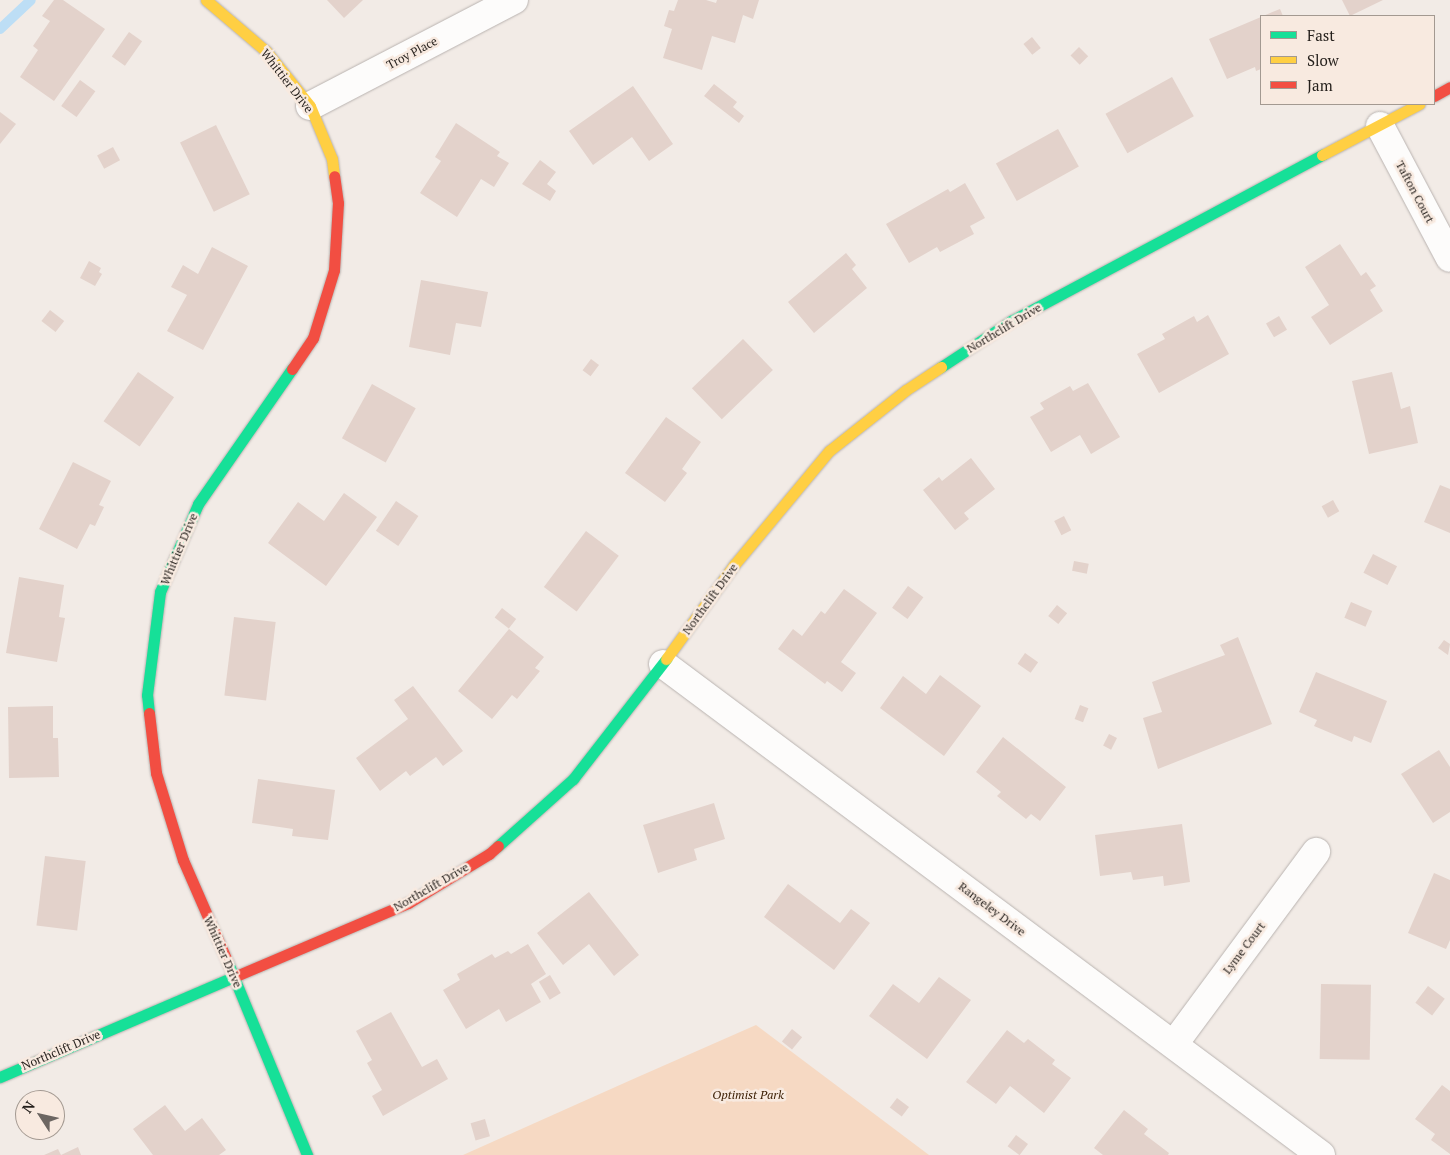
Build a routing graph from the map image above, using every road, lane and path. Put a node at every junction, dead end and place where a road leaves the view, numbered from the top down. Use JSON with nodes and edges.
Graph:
{"nodes":[{"id":1,"x":206,"y":0,"type":"edge"},
{"id":2,"x":514,"y":0,"type":"edge"},
{"id":3,"x":1450,"y":87,"type":"edge"},
{"id":4,"x":1435,"y":95,"type":"edge"},
{"id":5,"x":1418,"y":105,"type":"edge"},
{"id":6,"x":310,"y":106,"type":"junction"},
{"id":7,"x":1380,"y":126,"type":"junction"},
{"id":8,"x":1450,"y":258,"type":"edge"},
{"id":9,"x":662,"y":664,"type":"junction"},
{"id":10,"x":1316,"y":852,"type":"dead end"},
{"id":11,"x":234,"y":976,"type":"junction"},
{"id":12,"x":1174,"y":1044,"type":"junction"},
{"id":13,"x":0,"y":1077,"type":"edge"},
{"id":14,"x":307,"y":1155,"type":"edge"},
{"id":15,"x":1322,"y":1155,"type":"edge"}],
"edges":[{"from":1,"to":6,"type":"street","name":"Whittier Drive"},
{"from":2,"to":6,"type":"street","name":"Troy Place"},
{"from":3,"to":4,"type":"street"},
{"from":5,"to":7,"type":"street","name":"Northclift Drive"},
{"from":6,"to":11,"type":"street","name":"Whittier Drive"},
{"from":7,"to":8,"type":"street","name":"Tafton Court"},
{"from":7,"to":9,"type":"street","name":"Northclift Drive"},
{"from":9,"to":11,"type":"street","name":"Northclift Drive"},
{"from":9,"to":12,"type":"street","name":"Rangeley Drive"},
{"from":10,"to":12,"type":"street","name":"Lyme Court"},
{"from":11,"to":13,"type":"street","name":"Northclift Drive"},
{"from":11,"to":14,"type":"street","name":"Whittier Drive"},
{"from":12,"to":15,"type":"street","name":"Rangeley Drive"}]}
